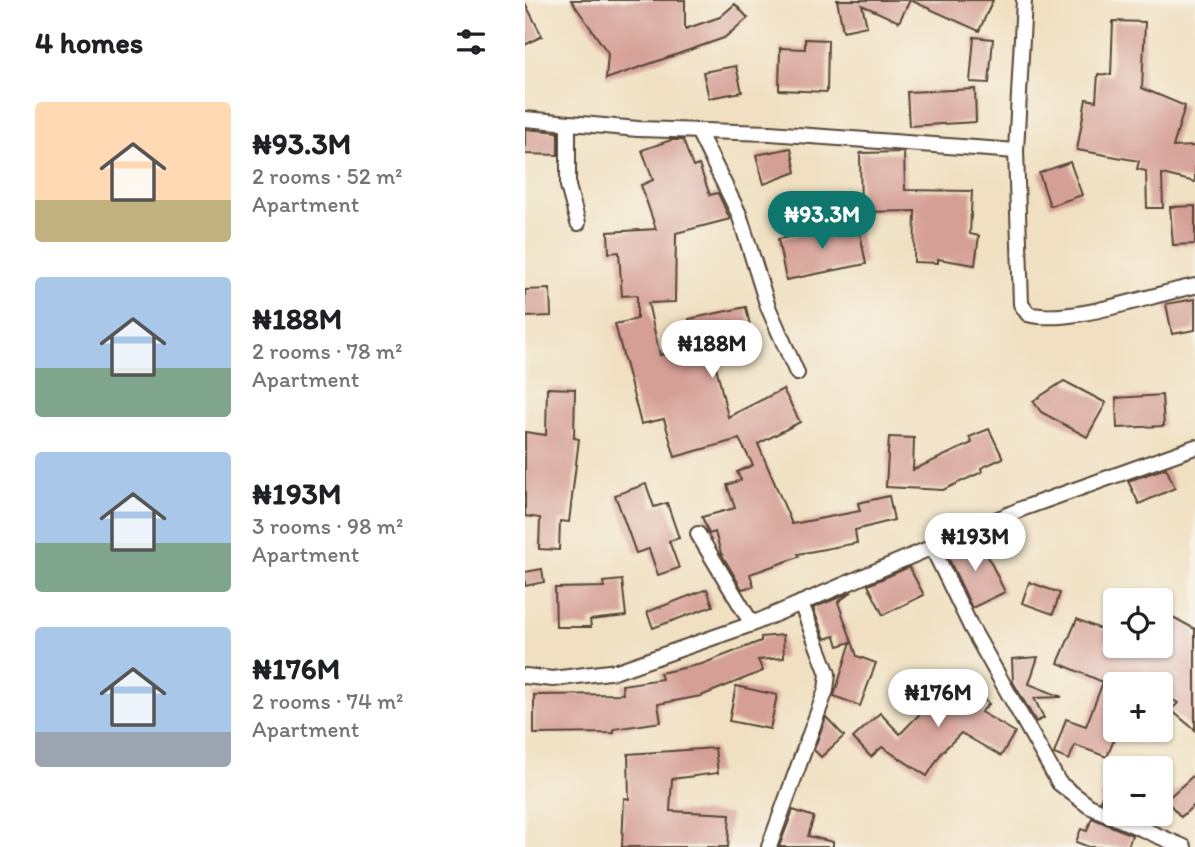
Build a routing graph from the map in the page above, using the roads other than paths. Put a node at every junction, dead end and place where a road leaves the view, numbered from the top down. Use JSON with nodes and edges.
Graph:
{"nodes":[{"id":1,"x":1024,"y":0,"type":"edge"},
{"id":2,"x":525,"y":119,"type":"edge"},
{"id":3,"x":568,"y":123,"type":"junction"},
{"id":4,"x":698,"y":131,"type":"junction"},
{"id":5,"x":1016,"y":151,"type":"junction"},
{"id":6,"x":577,"y":223,"type":"dead end"},
{"id":7,"x":1195,"y":286,"type":"edge"},
{"id":8,"x":797,"y":373,"type":"dead end"},
{"id":9,"x":1195,"y":447,"type":"edge"},
{"id":10,"x":698,"y":534,"type":"dead end"},
{"id":11,"x":932,"y":547,"type":"junction"},
{"id":12,"x":801,"y":603,"type":"junction"},
{"id":13,"x":752,"y":624,"type":"junction"},
{"id":14,"x":525,"y":676,"type":"edge"},
{"id":15,"x":769,"y":847,"type":"edge"},
{"id":16,"x":1184,"y":847,"type":"edge"}],
"edges":[{"from":1,"to":5,"type":"street"},
{"from":2,"to":3,"type":"street"},
{"from":3,"to":4,"type":"street"},
{"from":3,"to":6,"type":"street"},
{"from":4,"to":5,"type":"street"},
{"from":4,"to":8,"type":"street"},
{"from":5,"to":7,"type":"street"},
{"from":9,"to":11,"type":"street"},
{"from":10,"to":13,"type":"street"},
{"from":11,"to":12,"type":"street"},
{"from":11,"to":16,"type":"street"},
{"from":12,"to":13,"type":"street"},
{"from":12,"to":15,"type":"street"},
{"from":13,"to":14,"type":"street"}]}
